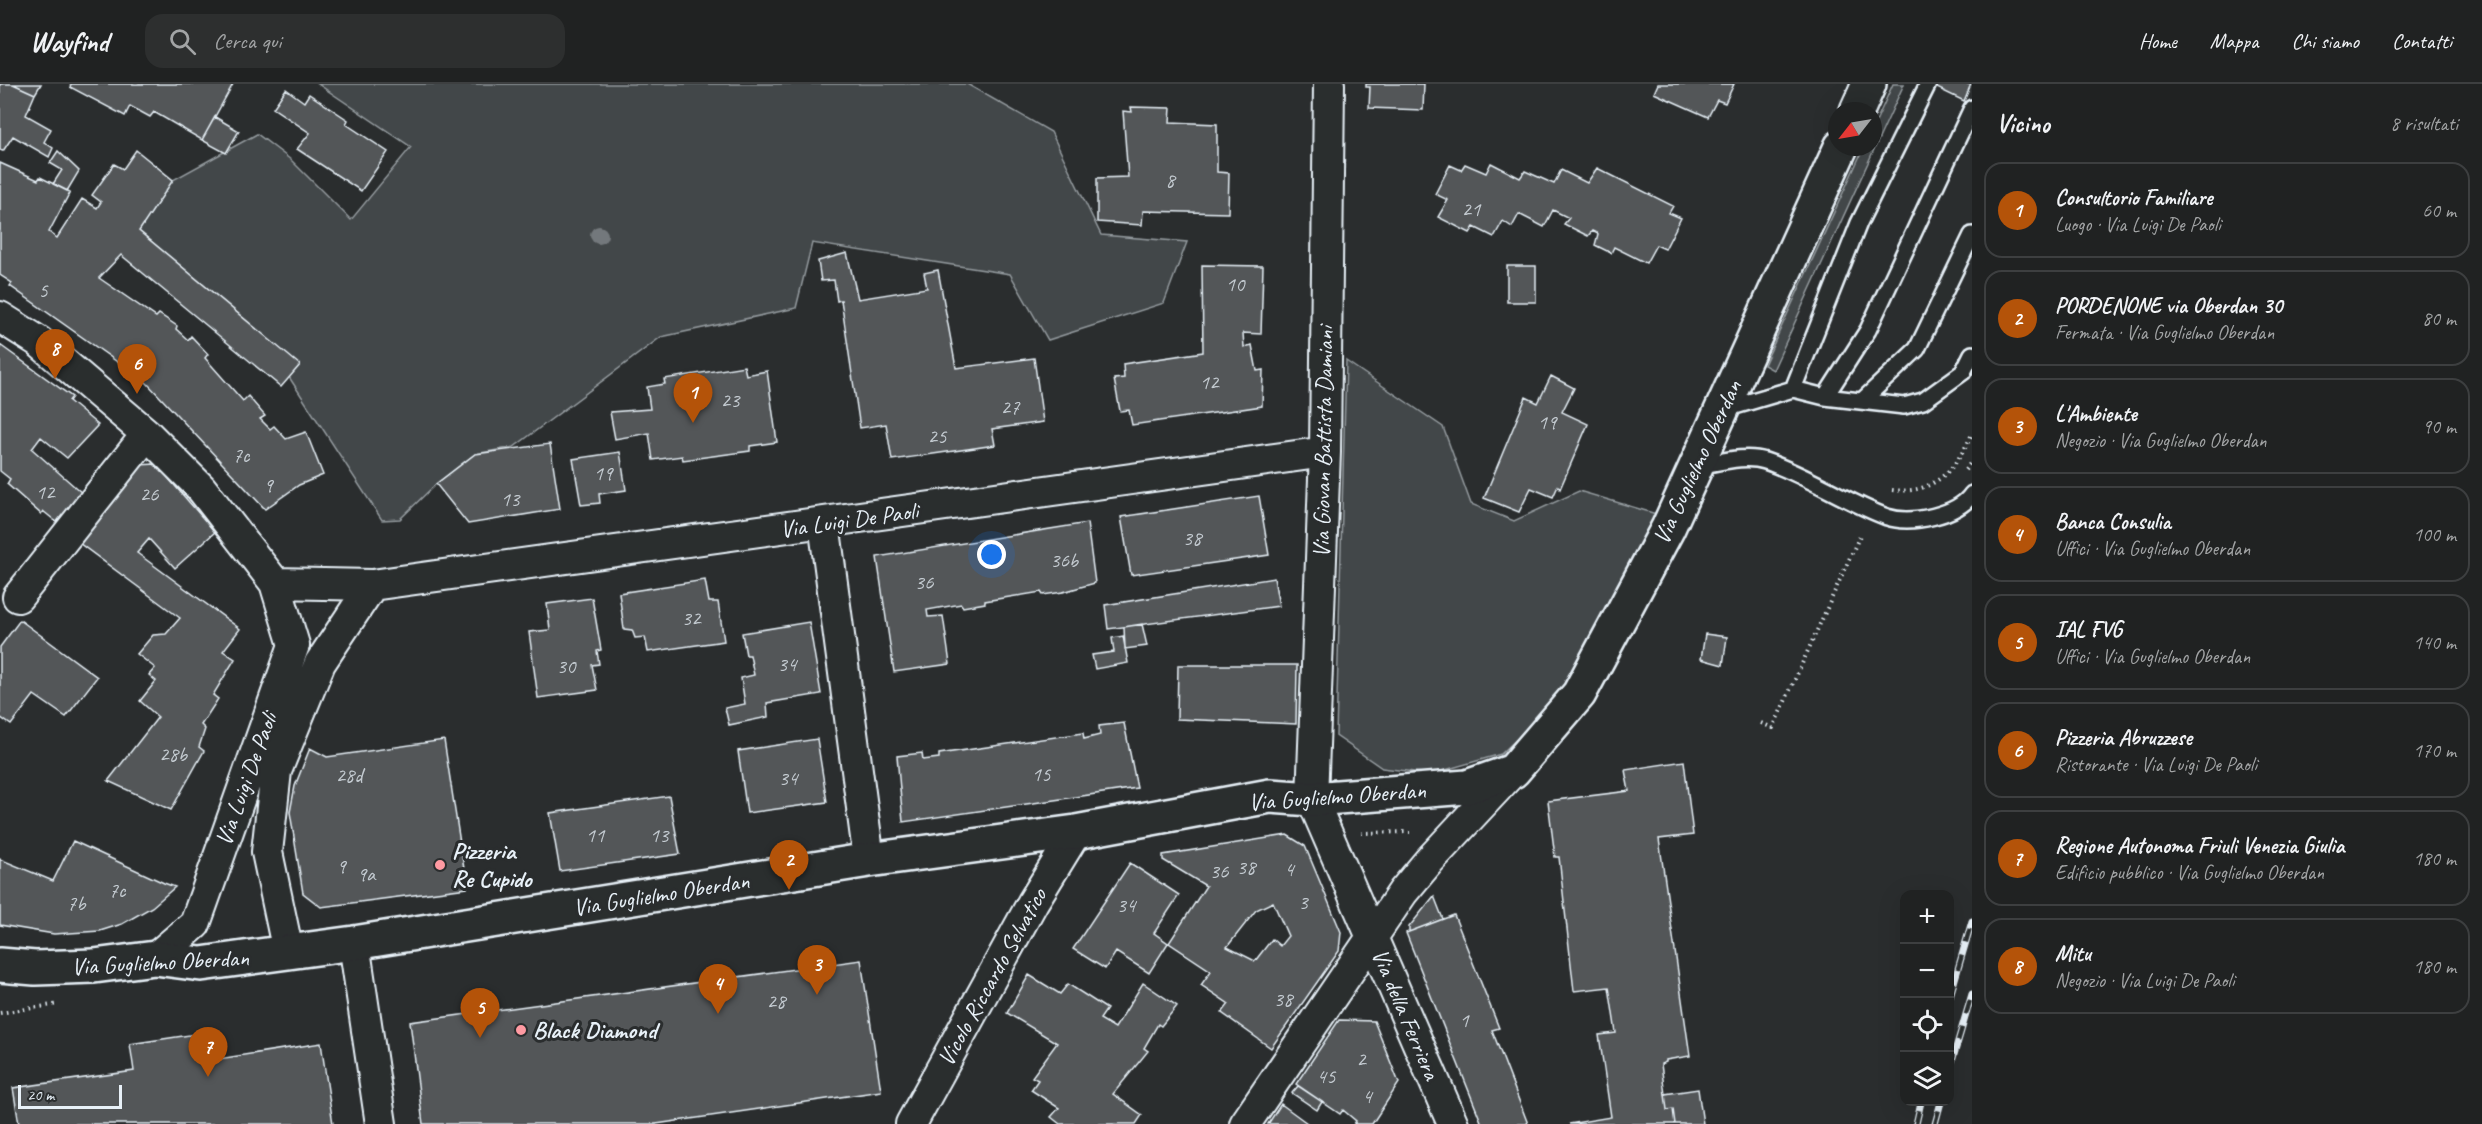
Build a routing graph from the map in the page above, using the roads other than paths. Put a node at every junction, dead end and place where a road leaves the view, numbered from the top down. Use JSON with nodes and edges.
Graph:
{"nodes":[{"id":1,"x":1329,"y":84,"type":"edge"},
{"id":2,"x":1869,"y":84,"type":"edge"},
{"id":3,"x":1928,"y":84,"type":"edge"},
{"id":4,"x":1861,"y":102,"type":"edge"},
{"id":5,"x":1972,"y":108,"type":"edge"},
{"id":6,"x":1837,"y":156,"type":"edge"},
{"id":7,"x":1972,"y":235,"type":"edge"},
{"id":8,"x":0,"y":317,"type":"edge"},
{"id":9,"x":1972,"y":354,"type":"edge"},
{"id":10,"x":1793,"y":389,"type":"junction"},
{"id":11,"x":1825,"y":397,"type":"junction"},
{"id":12,"x":1864,"y":399,"type":"junction"},
{"id":13,"x":1722,"y":410,"type":"junction"},
{"id":14,"x":147,"y":434,"type":"junction"},
{"id":15,"x":1325,"y":452,"type":"junction"},
{"id":16,"x":1696,"y":466,"type":"junction"},
{"id":17,"x":1972,"y":494,"type":"edge"},
{"id":18,"x":824,"y":523,"type":"junction"},
{"id":19,"x":275,"y":583,"type":"junction"},
{"id":20,"x":372,"y":585,"type":"junction"},
{"id":21,"x":18,"y":597,"type":"dead end"},
{"id":22,"x":1513,"y":771,"type":"junction"},
{"id":23,"x":1312,"y":799,"type":"junction"},
{"id":24,"x":1076,"y":832,"type":"junction"},
{"id":25,"x":869,"y":860,"type":"junction"},
{"id":26,"x":1374,"y":938,"type":"junction"},
{"id":27,"x":354,"y":943,"type":"junction"},
{"id":28,"x":288,"y":952,"type":"junction"},
{"id":29,"x":154,"y":958,"type":"junction"},
{"id":30,"x":0,"y":965,"type":"edge"},
{"id":31,"x":381,"y":1124,"type":"edge"},
{"id":32,"x":910,"y":1124,"type":"edge"},
{"id":33,"x":1245,"y":1124,"type":"edge"},
{"id":34,"x":1453,"y":1124,"type":"edge"}],
"edges":[{"from":1,"to":15,"type":"street","name":"Via Giovan Battista Damiani"},
{"from":2,"to":4,"type":"main road"},
{"from":3,"to":10,"type":"lane"},
{"from":5,"to":11,"type":"lane"},
{"from":6,"to":13,"type":"main road","name":"Via Guglielmo Oberdan"},
{"from":7,"to":12,"type":"lane"},
{"from":8,"to":14,"type":"street","name":"Via Luigi De Paoli"},
{"from":9,"to":12,"type":"lane"},
{"from":10,"to":11,"type":"lane"},
{"from":10,"to":13,"type":"lane"},
{"from":11,"to":12,"type":"lane"},
{"from":13,"to":16,"type":"main road","name":"Via Guglielmo Oberdan"},
{"from":14,"to":19,"type":"street","name":"Via Luigi De Paoli"},
{"from":14,"to":21,"type":"street"},
{"from":15,"to":18,"type":"street","name":"Via Luigi De Paoli"},
{"from":15,"to":23,"type":"street","name":"Via Giovan Battista Damiani"},
{"from":16,"to":17,"type":"lane"},
{"from":16,"to":22,"type":"main road","name":"Via Guglielmo Oberdan"},
{"from":18,"to":20,"type":"street","name":"Via Luigi De Paoli"},
{"from":18,"to":25,"type":"street"},
{"from":19,"to":20,"type":"street","name":"Via Luigi De Paoli"},
{"from":19,"to":29,"type":"street","name":"Via Luigi De Paoli"},
{"from":20,"to":28,"type":"street","name":"Via Luigi De Paoli"},
{"from":22,"to":23,"type":"main road","name":"Via Guglielmo Oberdan"},
{"from":22,"to":26,"type":"street","name":"Via della Ferriera"},
{"from":23,"to":24,"type":"main road","name":"Via Guglielmo Oberdan"},
{"from":23,"to":26,"type":"street"},
{"from":24,"to":25,"type":"main road","name":"Via Guglielmo Oberdan"},
{"from":24,"to":32,"type":"street","name":"Vicolo Riccardo Selvatico"},
{"from":25,"to":27,"type":"main road","name":"Via Guglielmo Oberdan"},
{"from":26,"to":33,"type":"street"},
{"from":26,"to":34,"type":"street","name":"Via della Ferriera"},
{"from":27,"to":28,"type":"main road","name":"Via Guglielmo Oberdan"},
{"from":27,"to":31,"type":"street"},
{"from":28,"to":29,"type":"main road","name":"Via Guglielmo Oberdan"},
{"from":29,"to":30,"type":"main road","name":"Via Guglielmo Oberdan"}]}
